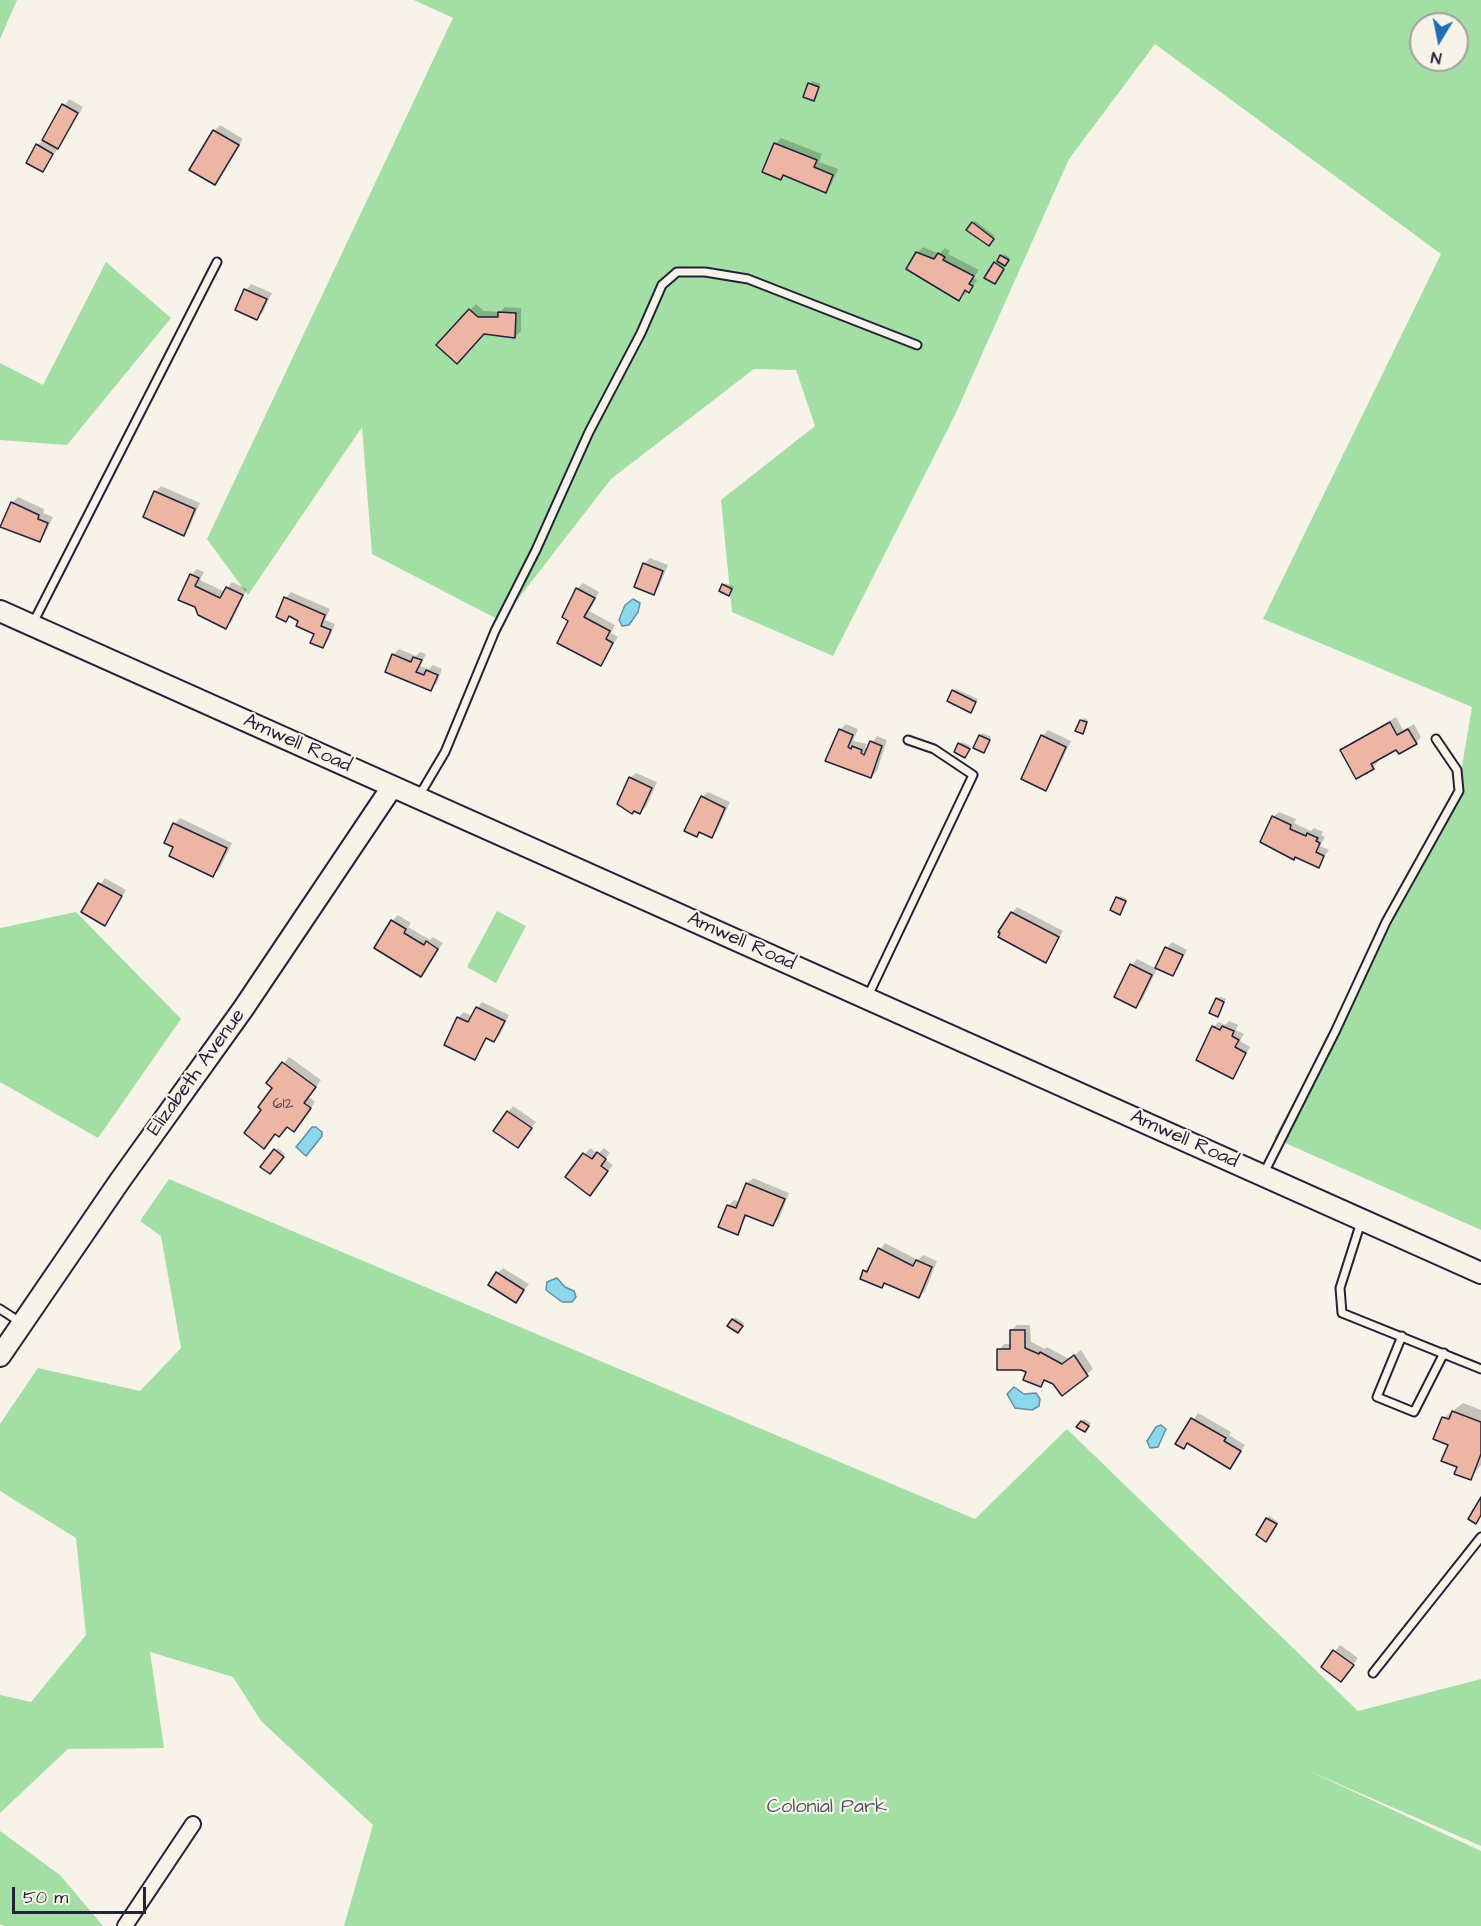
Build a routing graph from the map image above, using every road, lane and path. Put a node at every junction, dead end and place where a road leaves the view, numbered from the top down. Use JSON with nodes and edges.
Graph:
{"nodes":[{"id":1,"x":217,"y":262,"type":"dead end"},
{"id":2,"x":917,"y":345,"type":"dead end"},
{"id":3,"x":0,"y":611,"type":"edge"},
{"id":4,"x":32,"y":626,"type":"junction"},
{"id":5,"x":1436,"y":739,"type":"dead end"},
{"id":6,"x":908,"y":740,"type":"dead end"},
{"id":7,"x":392,"y":787,"type":"junction"},
{"id":8,"x":418,"y":798,"type":"junction"},
{"id":9,"x":867,"y":998,"type":"junction"},
{"id":10,"x":1263,"y":1175,"type":"junction"},
{"id":11,"x":1362,"y":1220,"type":"junction"},
{"id":12,"x":1481,"y":1273,"type":"edge"},
{"id":13,"x":0,"y":1309,"type":"edge"},
{"id":14,"x":22,"y":1323,"type":"junction"},
{"id":15,"x":1402,"y":1336,"type":"junction"},
{"id":16,"x":1443,"y":1353,"type":"junction"},
{"id":17,"x":0,"y":1356,"type":"edge"},
{"id":18,"x":1481,"y":1369,"type":"edge"},
{"id":19,"x":1481,"y":1537,"type":"edge"},
{"id":20,"x":1373,"y":1673,"type":"dead end"},
{"id":21,"x":193,"y":1824,"type":"dead end"},
{"id":22,"x":125,"y":1926,"type":"edge"}],
"edges":[{"from":1,"to":4,"type":"lane"},
{"from":2,"to":8,"type":"lane"},
{"from":3,"to":4,"type":"main road","name":"Amwell Road"},
{"from":4,"to":7,"type":"main road","name":"Amwell Road"},
{"from":5,"to":10,"type":"lane"},
{"from":6,"to":9,"type":"lane"},
{"from":7,"to":8,"type":"main road","name":"Amwell Road"},
{"from":7,"to":14,"type":"main road","name":"Elizabeth Avenue"},
{"from":8,"to":9,"type":"main road","name":"Amwell Road"},
{"from":9,"to":10,"type":"main road","name":"Amwell Road"},
{"from":10,"to":11,"type":"main road","name":"Amwell Road"},
{"from":11,"to":12,"type":"main road","name":"Amwell Road"},
{"from":11,"to":15,"type":"lane"},
{"from":13,"to":14,"type":"lane"},
{"from":14,"to":17,"type":"main road","name":"Elizabeth Avenue"},
{"from":15,"to":16,"type":"lane"},
{"from":15,"to":16,"type":"lane"},
{"from":16,"to":18,"type":"lane"},
{"from":19,"to":20,"type":"lane"},
{"from":21,"to":22,"type":"street"}]}
